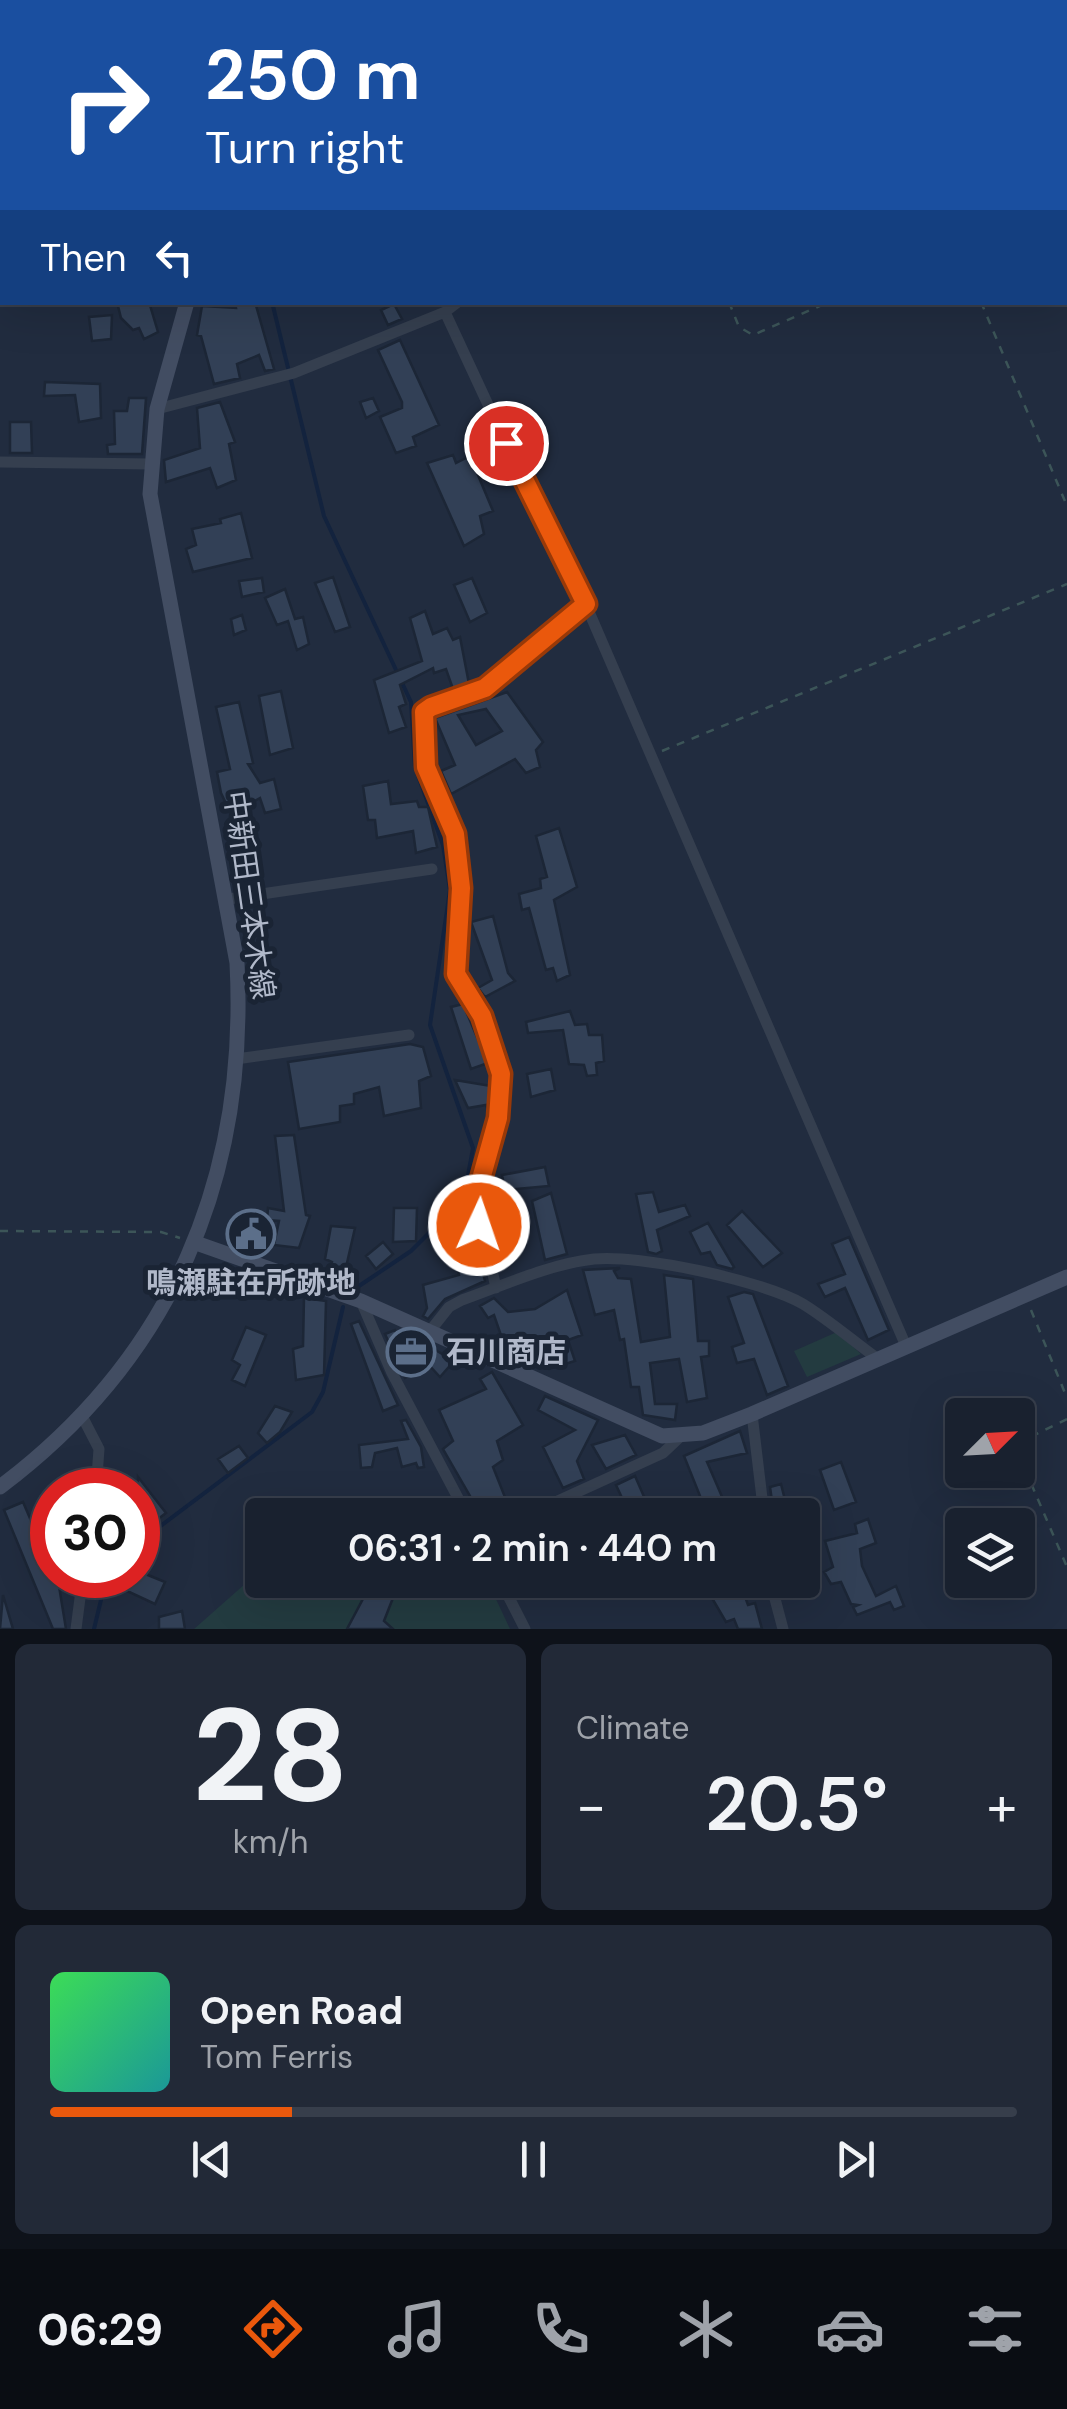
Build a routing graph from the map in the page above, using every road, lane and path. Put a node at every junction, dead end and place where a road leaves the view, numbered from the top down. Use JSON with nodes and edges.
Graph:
{"nodes":[{"id":1,"x":186,"y":305,"type":"edge"},
{"id":2,"x":454,"y":305,"type":"edge"},
{"id":3,"x":730,"y":305,"type":"edge"},
{"id":4,"x":822,"y":305,"type":"edge"},
{"id":5,"x":982,"y":305,"type":"edge"},
{"id":6,"x":445,"y":312,"type":"junction"},
{"id":7,"x":156,"y":409,"type":"junction"},
{"id":8,"x":0,"y":462,"type":"edge"},
{"id":9,"x":151,"y":464,"type":"junction"},
{"id":10,"x":1067,"y":506,"type":"edge"},
{"id":11,"x":1067,"y":584,"type":"edge"},
{"id":12,"x":586,"y":604,"type":"junction"},
{"id":13,"x":651,"y":756,"type":"junction"},
{"id":14,"x":432,"y":869,"type":"dead end"},
{"id":15,"x":228,"y":899,"type":"junction"},
{"id":16,"x":410,"y":1036,"type":"dead end"},
{"id":17,"x":236,"y":1059,"type":"junction"},
{"id":18,"x":0,"y":1231,"type":"edge"},
{"id":19,"x":196,"y":1242,"type":"junction"},
{"id":20,"x":1067,"y":1276,"type":"edge"},
{"id":21,"x":496,"y":1288,"type":"junction"},
{"id":22,"x":1024,"y":1295,"type":"junction"},
{"id":23,"x":361,"y":1301,"type":"junction"},
{"id":24,"x":430,"y":1331,"type":"junction"},
{"id":25,"x":906,"y":1346,"type":"junction"},
{"id":26,"x":878,"y":1360,"type":"junction"},
{"id":27,"x":1067,"y":1398,"type":"edge"},
{"id":28,"x":752,"y":1414,"type":"junction"},
{"id":29,"x":82,"y":1416,"type":"junction"},
{"id":30,"x":1067,"y":1419,"type":"edge"},
{"id":31,"x":680,"y":1436,"type":"junction"},
{"id":32,"x":98,"y":1468,"type":"edge"},
{"id":33,"x":0,"y":1487,"type":"edge"},
{"id":34,"x":458,"y":1498,"type":"edge"},
{"id":35,"x":565,"y":1498,"type":"edge"},
{"id":36,"x":762,"y":1498,"type":"edge"},
{"id":37,"x":1067,"y":1568,"type":"edge"},
{"id":38,"x":81,"y":1598,"type":"edge"},
{"id":39,"x":509,"y":1598,"type":"edge"},
{"id":40,"x":775,"y":1598,"type":"edge"},
{"id":41,"x":76,"y":1629,"type":"edge"},
{"id":42,"x":525,"y":1629,"type":"edge"},
{"id":43,"x":784,"y":1629,"type":"edge"}],
"edges":[{"from":1,"to":7,"type":"main road","name":"中新田三本木線"},
{"from":2,"to":6,"type":"street"},
{"from":3,"to":4,"type":"path"},
{"from":5,"to":10,"type":"path"},
{"from":6,"to":7,"type":"street"},
{"from":6,"to":12,"type":"street"},
{"from":7,"to":9,"type":"main road","name":"中新田三本木線"},
{"from":8,"to":9,"type":"street"},
{"from":9,"to":15,"type":"main road","name":"中新田三本木線"},
{"from":11,"to":13,"type":"path"},
{"from":12,"to":13,"type":"street"},
{"from":12,"to":21,"type":"street"},
{"from":13,"to":25,"type":"street"},
{"from":14,"to":15,"type":"street"},
{"from":15,"to":17,"type":"main road","name":"中新田三本木線"},
{"from":16,"to":17,"type":"street"},
{"from":17,"to":19,"type":"main road","name":"中新田三本木線"},
{"from":18,"to":19,"type":"path"},
{"from":19,"to":23,"type":"main road"},
{"from":19,"to":29,"type":"main road","name":"中新田三本木線"},
{"from":20,"to":22,"type":"main road"},
{"from":21,"to":24,"type":"street"},
{"from":21,"to":26,"type":"street"},
{"from":22,"to":25,"type":"main road"},
{"from":22,"to":27,"type":"path"},
{"from":23,"to":24,"type":"main road"},
{"from":23,"to":34,"type":"street"},
{"from":24,"to":31,"type":"main road"},
{"from":25,"to":26,"type":"main road"},
{"from":26,"to":28,"type":"main road"},
{"from":28,"to":31,"type":"main road"},
{"from":28,"to":36,"type":"street"},
{"from":29,"to":32,"type":"street"},
{"from":29,"to":33,"type":"main road","name":"中新田三本木線"},
{"from":30,"to":37,"type":"path"},
{"from":31,"to":35,"type":"street"},
{"from":38,"to":41,"type":"street"},
{"from":39,"to":42,"type":"street"},
{"from":40,"to":43,"type":"street"}]}
